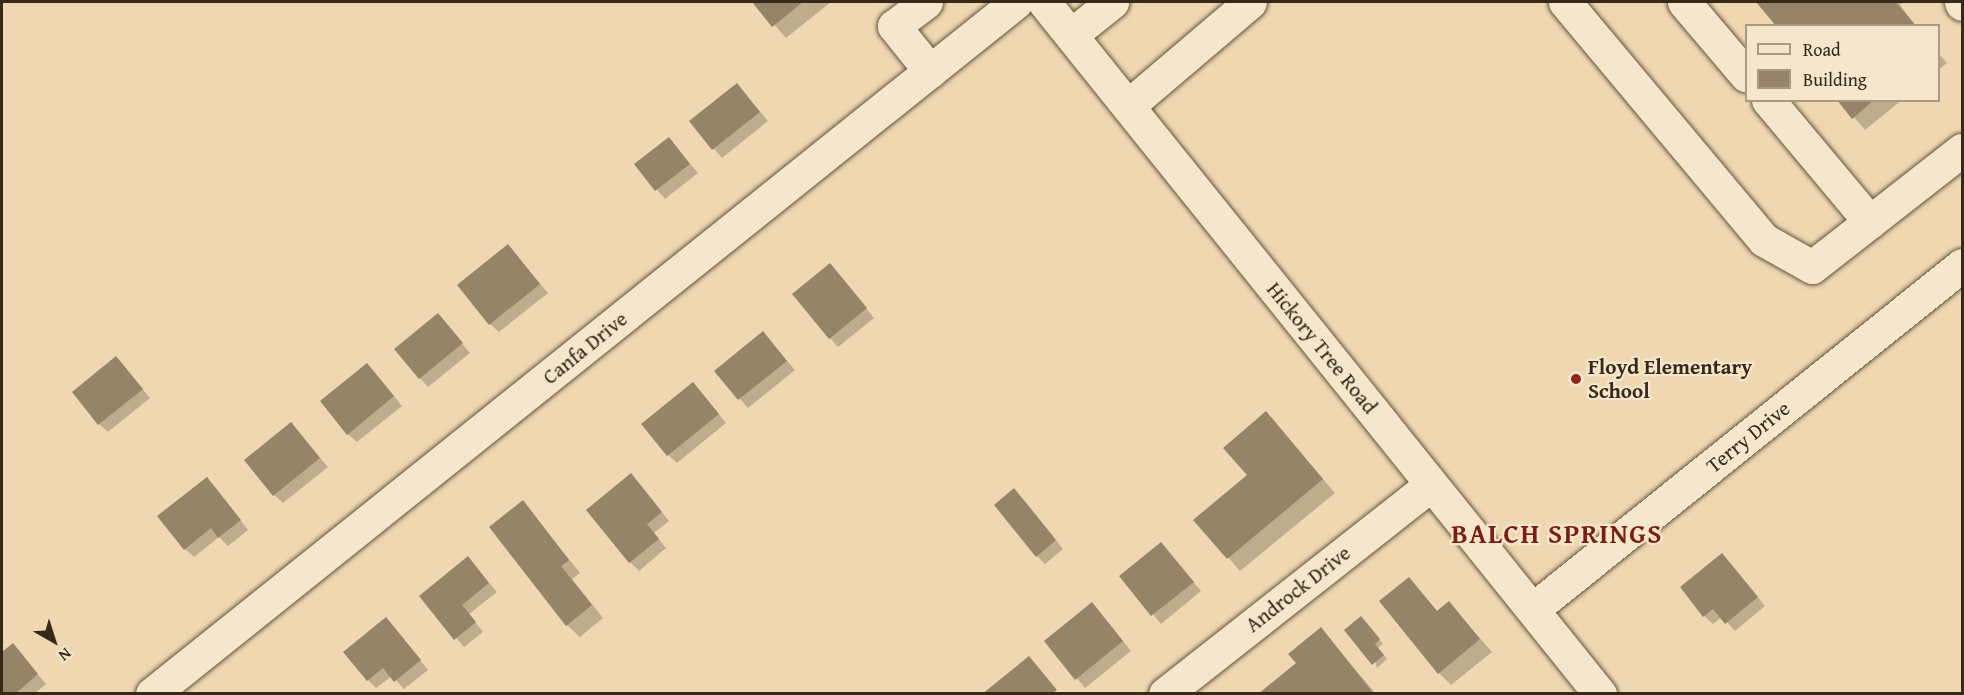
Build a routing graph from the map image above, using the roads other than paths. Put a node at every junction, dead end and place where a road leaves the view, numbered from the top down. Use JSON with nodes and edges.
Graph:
{"nodes":[{"id":1,"x":926,"y":2,"type":"edge"},
{"id":2,"x":1016,"y":2,"type":"edge"},
{"id":3,"x":1044,"y":2,"type":"edge"},
{"id":4,"x":1112,"y":2,"type":"edge"},
{"id":5,"x":1250,"y":2,"type":"edge"},
{"id":6,"x":1565,"y":2,"type":"edge"},
{"id":7,"x":1684,"y":2,"type":"edge"},
{"id":8,"x":1071,"y":35,"type":"junction"},
{"id":9,"x":930,"y":71,"type":"junction"},
{"id":10,"x":1745,"y":74,"type":"edge"},
{"id":11,"x":1770,"y":102,"type":"edge"},
{"id":12,"x":1128,"y":106,"type":"junction"},
{"id":13,"x":1962,"y":150,"type":"edge"},
{"id":14,"x":1870,"y":222,"type":"junction"},
{"id":15,"x":1962,"y":265,"type":"edge"},
{"id":16,"x":1431,"y":485,"type":"junction"},
{"id":17,"x":1533,"y":609,"type":"junction"},
{"id":18,"x":152,"y":693,"type":"edge"},
{"id":19,"x":1165,"y":693,"type":"edge"},
{"id":20,"x":1600,"y":693,"type":"edge"}],
"edges":[{"from":1,"to":9,"type":"street"},
{"from":2,"to":9,"type":"street","name":"Canfa Drive"},
{"from":3,"to":8,"type":"street","name":"Hickory Tree Road"},
{"from":4,"to":8,"type":"street"},
{"from":5,"to":12,"type":"street"},
{"from":6,"to":14,"type":"street"},
{"from":7,"to":10,"type":"street"},
{"from":8,"to":12,"type":"street","name":"Hickory Tree Road"},
{"from":9,"to":18,"type":"street","name":"Canfa Drive"},
{"from":11,"to":14,"type":"street"},
{"from":12,"to":16,"type":"street","name":"Hickory Tree Road"},
{"from":13,"to":14,"type":"street"},
{"from":15,"to":17,"type":"street","name":"Terry Drive"},
{"from":16,"to":17,"type":"street","name":"Hickory Tree Road"},
{"from":16,"to":19,"type":"street","name":"Androck Drive"},
{"from":17,"to":20,"type":"street","name":"Hickory Tree Road"}]}
